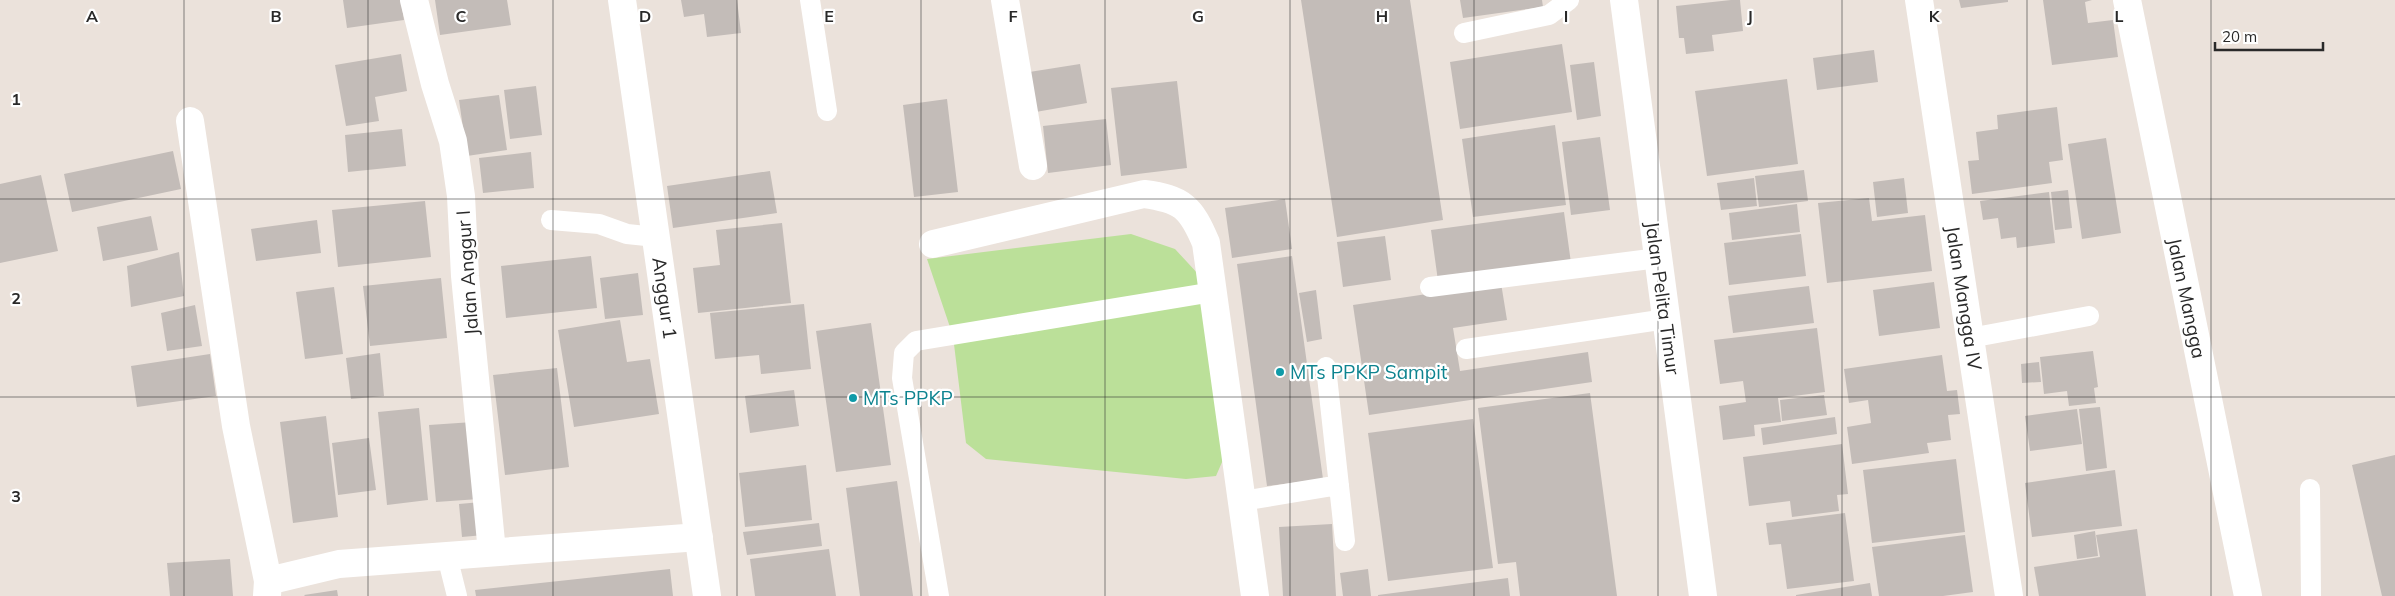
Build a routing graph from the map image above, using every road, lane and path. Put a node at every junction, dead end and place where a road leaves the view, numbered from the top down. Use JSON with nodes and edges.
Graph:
{"nodes":[{"id":1,"x":414,"y":0,"type":"edge"},
{"id":2,"x":622,"y":0,"type":"edge"},
{"id":3,"x":810,"y":0,"type":"edge"},
{"id":4,"x":1005,"y":0,"type":"edge"},
{"id":5,"x":1569,"y":0,"type":"edge"},
{"id":6,"x":1624,"y":0,"type":"edge"},
{"id":7,"x":1919,"y":0,"type":"edge"},
{"id":8,"x":2127,"y":0,"type":"edge"},
{"id":9,"x":1464,"y":33,"type":"dead end"},
{"id":10,"x":827,"y":111,"type":"dead end"},
{"id":11,"x":190,"y":121,"type":"dead end"},
{"id":12,"x":1033,"y":166,"type":"dead end"},
{"id":13,"x":551,"y":220,"type":"dead end"},
{"id":14,"x":656,"y":238,"type":"junction"},
{"id":15,"x":933,"y":244,"type":"dead end"},
{"id":16,"x":1658,"y":258,"type":"junction"},
{"id":17,"x":1430,"y":287,"type":"dead end"},
{"id":18,"x":1213,"y":292,"type":"junction"},
{"id":19,"x":2089,"y":316,"type":"dead end"},
{"id":20,"x":1666,"y":319,"type":"junction"},
{"id":21,"x":1970,"y":338,"type":"junction"},
{"id":22,"x":1466,"y":349,"type":"dead end"},
{"id":23,"x":1326,"y":367,"type":"dead end"},
{"id":24,"x":1339,"y":485,"type":"junction"},
{"id":25,"x":2310,"y":489,"type":"dead end"},
{"id":26,"x":1242,"y":502,"type":"junction"},
{"id":27,"x":699,"y":537,"type":"junction"},
{"id":28,"x":1345,"y":542,"type":"dead end"},
{"id":29,"x":492,"y":552,"type":"junction"},
{"id":30,"x":448,"y":556,"type":"junction"},
{"id":31,"x":268,"y":589,"type":"edge"},
{"id":32,"x":457,"y":596,"type":"edge"},
{"id":33,"x":707,"y":596,"type":"edge"},
{"id":34,"x":939,"y":596,"type":"edge"},
{"id":35,"x":1255,"y":596,"type":"edge"},
{"id":36,"x":1703,"y":596,"type":"edge"},
{"id":37,"x":2009,"y":596,"type":"edge"},
{"id":38,"x":2248,"y":596,"type":"edge"},
{"id":39,"x":2311,"y":596,"type":"edge"}],
"edges":[{"from":1,"to":29,"type":"street","name":"Jalan Anggur I"},
{"from":2,"to":14,"type":"street","name":"Anggur 1"},
{"from":3,"to":10,"type":"lane"},
{"from":4,"to":12,"type":"street"},
{"from":5,"to":9,"type":"lane"},
{"from":6,"to":16,"type":"street","name":"Jalan Pelita Timur"},
{"from":7,"to":21,"type":"street","name":"Jalan Mangga IV"},
{"from":8,"to":38,"type":"street","name":"Jalan Mangga"},
{"from":11,"to":31,"type":"street"},
{"from":13,"to":14,"type":"lane"},
{"from":14,"to":27,"type":"street","name":"Anggur 1"},
{"from":15,"to":18,"type":"street"},
{"from":16,"to":17,"type":"lane"},
{"from":16,"to":20,"type":"street","name":"Jalan Pelita Timur"},
{"from":18,"to":26,"type":"street"},
{"from":18,"to":34,"type":"lane"},
{"from":19,"to":21,"type":"lane"},
{"from":20,"to":22,"type":"lane"},
{"from":20,"to":36,"type":"street","name":"Jalan Pelita Timur"},
{"from":21,"to":37,"type":"street","name":"Jalan Mangga IV"},
{"from":23,"to":24,"type":"lane"},
{"from":24,"to":26,"type":"lane"},
{"from":24,"to":28,"type":"lane"},
{"from":25,"to":39,"type":"lane"},
{"from":26,"to":35,"type":"street"},
{"from":27,"to":29,"type":"street"},
{"from":27,"to":33,"type":"street","name":"Anggur 1"},
{"from":29,"to":30,"type":"street"},
{"from":30,"to":31,"type":"street"},
{"from":30,"to":32,"type":"lane"}]}
